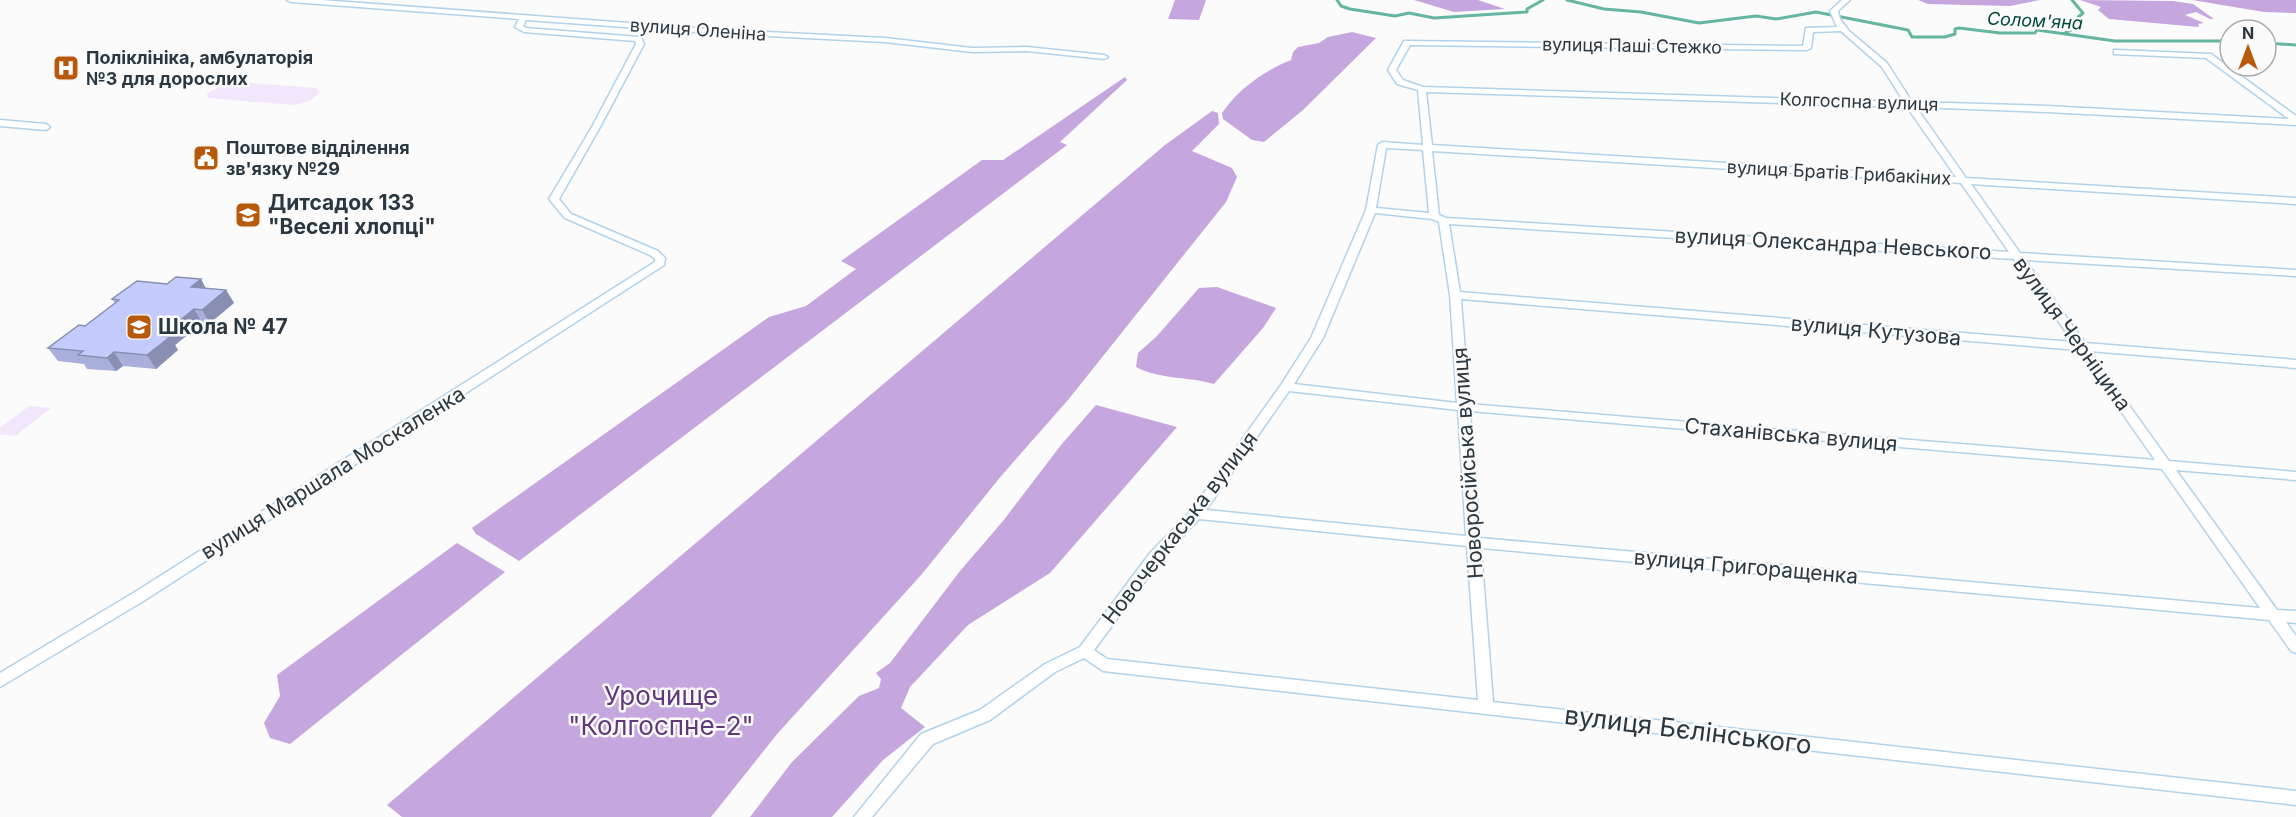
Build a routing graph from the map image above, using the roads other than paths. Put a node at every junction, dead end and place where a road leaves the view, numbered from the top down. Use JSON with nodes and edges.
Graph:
{"nodes":[{"id":1,"x":291,"y":0,"type":"edge"},
{"id":2,"x":1846,"y":0,"type":"edge"},
{"id":3,"x":524,"y":17,"type":"junction"},
{"id":4,"x":1842,"y":29,"type":"junction"},
{"id":5,"x":2117,"y":52,"type":"dead end"},
{"id":6,"x":1104,"y":57,"type":"dead end"},
{"id":7,"x":1422,"y":89,"type":"junction"},
{"id":8,"x":1908,"y":104,"type":"junction"},
{"id":9,"x":2296,"y":121,"type":"edge"},
{"id":10,"x":0,"y":123,"type":"edge"},
{"id":11,"x":46,"y":127,"type":"dead end"},
{"id":12,"x":1382,"y":145,"type":"joint"},
{"id":13,"x":1430,"y":150,"type":"junction"},
{"id":14,"x":1963,"y":180,"type":"junction"},
{"id":15,"x":2296,"y":201,"type":"edge"},
{"id":16,"x":1371,"y":210,"type":"junction"},
{"id":17,"x":1439,"y":218,"type":"junction"},
{"id":18,"x":2015,"y":254,"type":"junction"},
{"id":19,"x":2296,"y":273,"type":"edge"},
{"id":20,"x":1455,"y":295,"type":"junction"},
{"id":21,"x":2081,"y":348,"type":"junction"},
{"id":22,"x":2296,"y":364,"type":"edge"},
{"id":23,"x":1286,"y":387,"type":"junction"},
{"id":24,"x":1462,"y":407,"type":"junction"},
{"id":25,"x":2168,"y":466,"type":"junction"},
{"id":26,"x":2296,"y":477,"type":"edge"},
{"id":27,"x":1196,"y":514,"type":"junction"},
{"id":28,"x":1473,"y":542,"type":"junction"},
{"id":29,"x":2272,"y":614,"type":"junction"},
{"id":30,"x":2296,"y":616,"type":"edge"},
{"id":31,"x":2296,"y":647,"type":"edge"},
{"id":32,"x":1085,"y":651,"type":"junction"},
{"id":33,"x":0,"y":681,"type":"edge"},
{"id":34,"x":1486,"y":706,"type":"junction"},
{"id":35,"x":2296,"y":798,"type":"edge"},
{"id":36,"x":862,"y":817,"type":"edge"}],
"edges":[{"from":1,"to":3,"type":"street","name":"вулиця Оленіна"},
{"from":2,"to":4,"type":"street","name":"вулиця Черніцина"},
{"from":3,"to":6,"type":"street","name":"вулиця Оленіна"},
{"from":3,"to":33,"type":"street","name":"вулиця Маршала Москаленка"},
{"from":4,"to":7,"type":"street","name":"вулиця Паші Стежко"},
{"from":4,"to":8,"type":"street","name":"вулиця Черніцина"},
{"from":5,"to":9,"type":"street"},
{"from":7,"to":8,"type":"street","name":"Колгоспна вулиця"},
{"from":7,"to":13,"type":"street","name":"Новоросійська вулиця"},
{"from":8,"to":9,"type":"street","name":"Колгоспна вулиця"},
{"from":8,"to":14,"type":"street","name":"вулиця Черніцина"},
{"from":10,"to":11,"type":"street"},
{"from":12,"to":13,"type":"street","name":"вулиця Братів Грибакіних"},
{"from":12,"to":16,"type":"street","name":"Новочеркаська вулиця"},
{"from":13,"to":14,"type":"street","name":"вулиця Братів Грибакіних"},
{"from":13,"to":17,"type":"street","name":"Новоросійська вулиця"},
{"from":14,"to":15,"type":"street","name":"вулиця Братів Грибакіних"},
{"from":14,"to":18,"type":"street","name":"вулиця Черніцина"},
{"from":16,"to":17,"type":"street","name":"вулиця Олександра Невського"},
{"from":16,"to":23,"type":"street","name":"Новочеркаська вулиця"},
{"from":17,"to":18,"type":"street","name":"вулиця Олександра Невського"},
{"from":17,"to":20,"type":"street","name":"Новоросійська вулиця"},
{"from":18,"to":19,"type":"street","name":"вулиця Олександра Невського"},
{"from":18,"to":21,"type":"street","name":"вулиця Черніцина"},
{"from":20,"to":21,"type":"street","name":"вулиця Кутузова"},
{"from":20,"to":24,"type":"street","name":"Новоросійська вулиця"},
{"from":21,"to":22,"type":"street","name":"вулиця Кутузова"},
{"from":21,"to":25,"type":"street","name":"вулиця Черніцина"},
{"from":23,"to":24,"type":"street","name":"Стаханівська вулиця"},
{"from":23,"to":27,"type":"street","name":"Новочеркаська вулиця"},
{"from":24,"to":25,"type":"street","name":"Стаханівська вулиця"},
{"from":24,"to":28,"type":"street","name":"Новоросійська вулиця"},
{"from":25,"to":26,"type":"street","name":"Стаханівська вулиця"},
{"from":25,"to":29,"type":"street","name":"вулиця Черніцина"},
{"from":27,"to":28,"type":"street","name":"вулиця Григоращенка"},
{"from":27,"to":32,"type":"street","name":"Новочеркаська вулиця"},
{"from":28,"to":29,"type":"street","name":"вулиця Григоращенка"},
{"from":28,"to":34,"type":"street","name":"Новоросійська вулиця"},
{"from":29,"to":30,"type":"street","name":"вулиця Григоращенка"},
{"from":29,"to":31,"type":"street","name":"вулиця Черніцина"},
{"from":32,"to":34,"type":"street","name":"вулиця Бєлінського"},
{"from":32,"to":36,"type":"street","name":"Новочеркаська вулиця"},
{"from":34,"to":35,"type":"street","name":"вулиця Бєлінського"}]}
